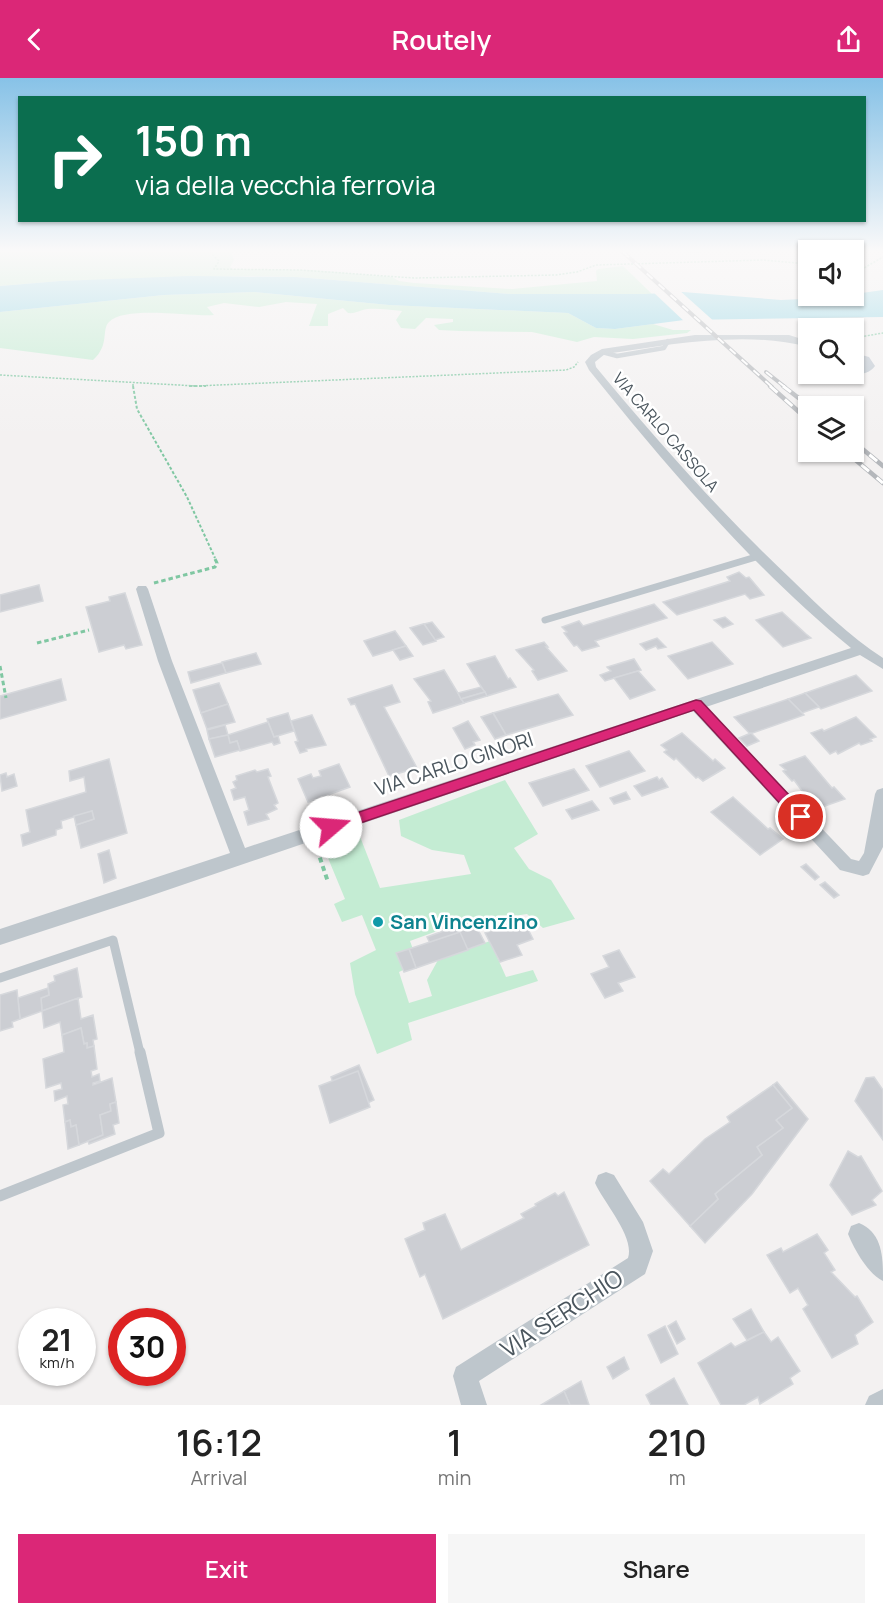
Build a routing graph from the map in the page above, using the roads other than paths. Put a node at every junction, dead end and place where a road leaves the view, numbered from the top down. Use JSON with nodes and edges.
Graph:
{"nodes":[{"id":1,"x":798,"y":341,"type":"edge"},
{"id":2,"x":758,"y":556,"type":"junction"},
{"id":3,"x":142,"y":589,"type":"road end"},
{"id":4,"x":545,"y":620,"type":"dead end"},
{"id":5,"x":859,"y":650,"type":"junction"},
{"id":6,"x":883,"y":664,"type":"edge"},
{"id":7,"x":696,"y":705,"type":"junction"},
{"id":8,"x":883,"y":794,"type":"edge"},
{"id":9,"x":240,"y":856,"type":"junction"},
{"id":10,"x":0,"y":937,"type":"edge"},
{"id":11,"x":0,"y":978,"type":"edge"},
{"id":12,"x":606,"y":1183,"type":"dead end"},
{"id":13,"x":0,"y":1196,"type":"edge"},
{"id":14,"x":859,"y":1234,"type":"dead end"},
{"id":15,"x":883,"y":1269,"type":"edge"},
{"id":16,"x":883,"y":1402,"type":"edge"},
{"id":17,"x":474,"y":1405,"type":"edge"},
{"id":18,"x":878,"y":1405,"type":"edge"}],
"edges":[{"from":1,"to":2,"type":"street","name":"VIA CARLO CASSOLA"},
{"from":2,"to":4,"type":"lane"},
{"from":2,"to":5,"type":"street","name":"VIA CARLO CASSOLA"},
{"from":3,"to":9,"type":"street"},
{"from":5,"to":6,"type":"street"},
{"from":5,"to":7,"type":"street","name":"VIA CARLO GINORI"},
{"from":7,"to":8,"type":"street"},
{"from":7,"to":9,"type":"street","name":"VIA CARLO GINORI"},
{"from":9,"to":10,"type":"street","name":"VIA CARLO GINORI"},
{"from":11,"to":13,"type":"lane"},
{"from":12,"to":17,"type":"street","name":"VIA SERCHIO"},
{"from":14,"to":15,"type":"street"},
{"from":16,"to":18,"type":"street"}]}
